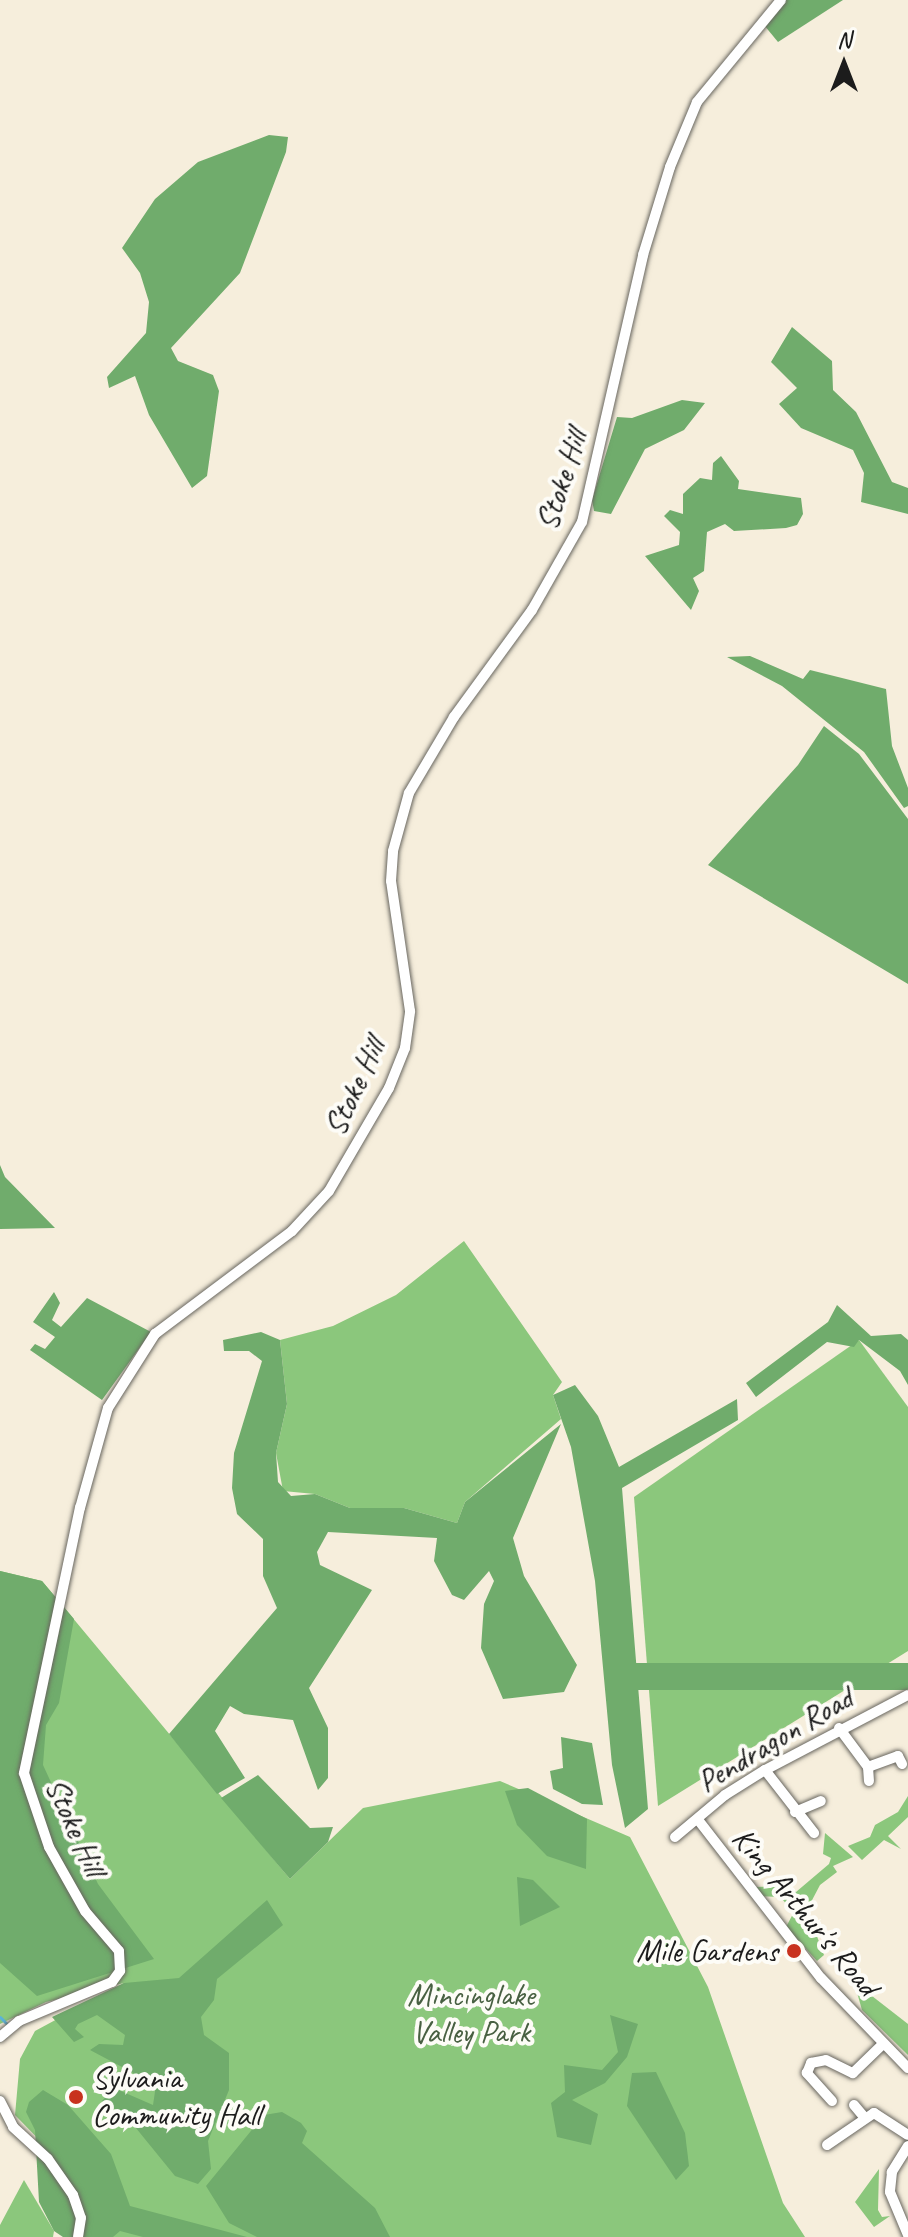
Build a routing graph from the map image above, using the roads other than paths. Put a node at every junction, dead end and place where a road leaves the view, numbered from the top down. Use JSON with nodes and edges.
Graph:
{"nodes":[{"id":1,"x":781,"y":0,"type":"edge"},
{"id":2,"x":908,"y":1695,"type":"edge"},
{"id":3,"x":839,"y":1728,"type":"junction"},
{"id":4,"x":902,"y":1764,"type":"dead end"},
{"id":5,"x":868,"y":1767,"type":"junction"},
{"id":6,"x":765,"y":1770,"type":"junction"},
{"id":7,"x":869,"y":1781,"type":"dead end"},
{"id":8,"x":821,"y":1801,"type":"dead end"},
{"id":9,"x":795,"y":1812,"type":"junction"},
{"id":10,"x":699,"y":1821,"type":"junction"},
{"id":11,"x":814,"y":1833,"type":"dead end"},
{"id":12,"x":675,"y":1837,"type":"dead end"},
{"id":13,"x":7,"y":2031,"type":"edge"},
{"id":14,"x":882,"y":2045,"type":"junction"},
{"id":15,"x":908,"y":2068,"type":"edge"},
{"id":16,"x":0,"y":2101,"type":"edge"},
{"id":17,"x":832,"y":2101,"type":"dead end"},
{"id":18,"x":854,"y":2105,"type":"dead end"},
{"id":19,"x":865,"y":2118,"type":"junction"},
{"id":20,"x":908,"y":2135,"type":"edge"},
{"id":21,"x":827,"y":2145,"type":"dead end"},
{"id":22,"x":908,"y":2146,"type":"edge"},
{"id":23,"x":908,"y":2235,"type":"edge"},
{"id":24,"x":78,"y":2237,"type":"edge"}],
"edges":[{"from":1,"to":13,"type":"street","name":"Stoke Hill"},
{"from":2,"to":3,"type":"street","name":"Pendragon Road"},
{"from":3,"to":5,"type":"street"},
{"from":3,"to":6,"type":"street","name":"Pendragon Road"},
{"from":4,"to":5,"type":"street"},
{"from":5,"to":7,"type":"street"},
{"from":6,"to":9,"type":"street"},
{"from":6,"to":10,"type":"street","name":"Pendragon Road"},
{"from":8,"to":9,"type":"street"},
{"from":9,"to":11,"type":"street"},
{"from":10,"to":12,"type":"street","name":"Pendragon Road"},
{"from":10,"to":14,"type":"street","name":"King Arthur's Road"},
{"from":14,"to":15,"type":"street","name":"King Arthur's Road"},
{"from":14,"to":17,"type":"street"},
{"from":16,"to":24,"type":"street"},
{"from":18,"to":19,"type":"street"},
{"from":19,"to":20,"type":"street"},
{"from":19,"to":21,"type":"street"},
{"from":22,"to":23,"type":"street"}]}
